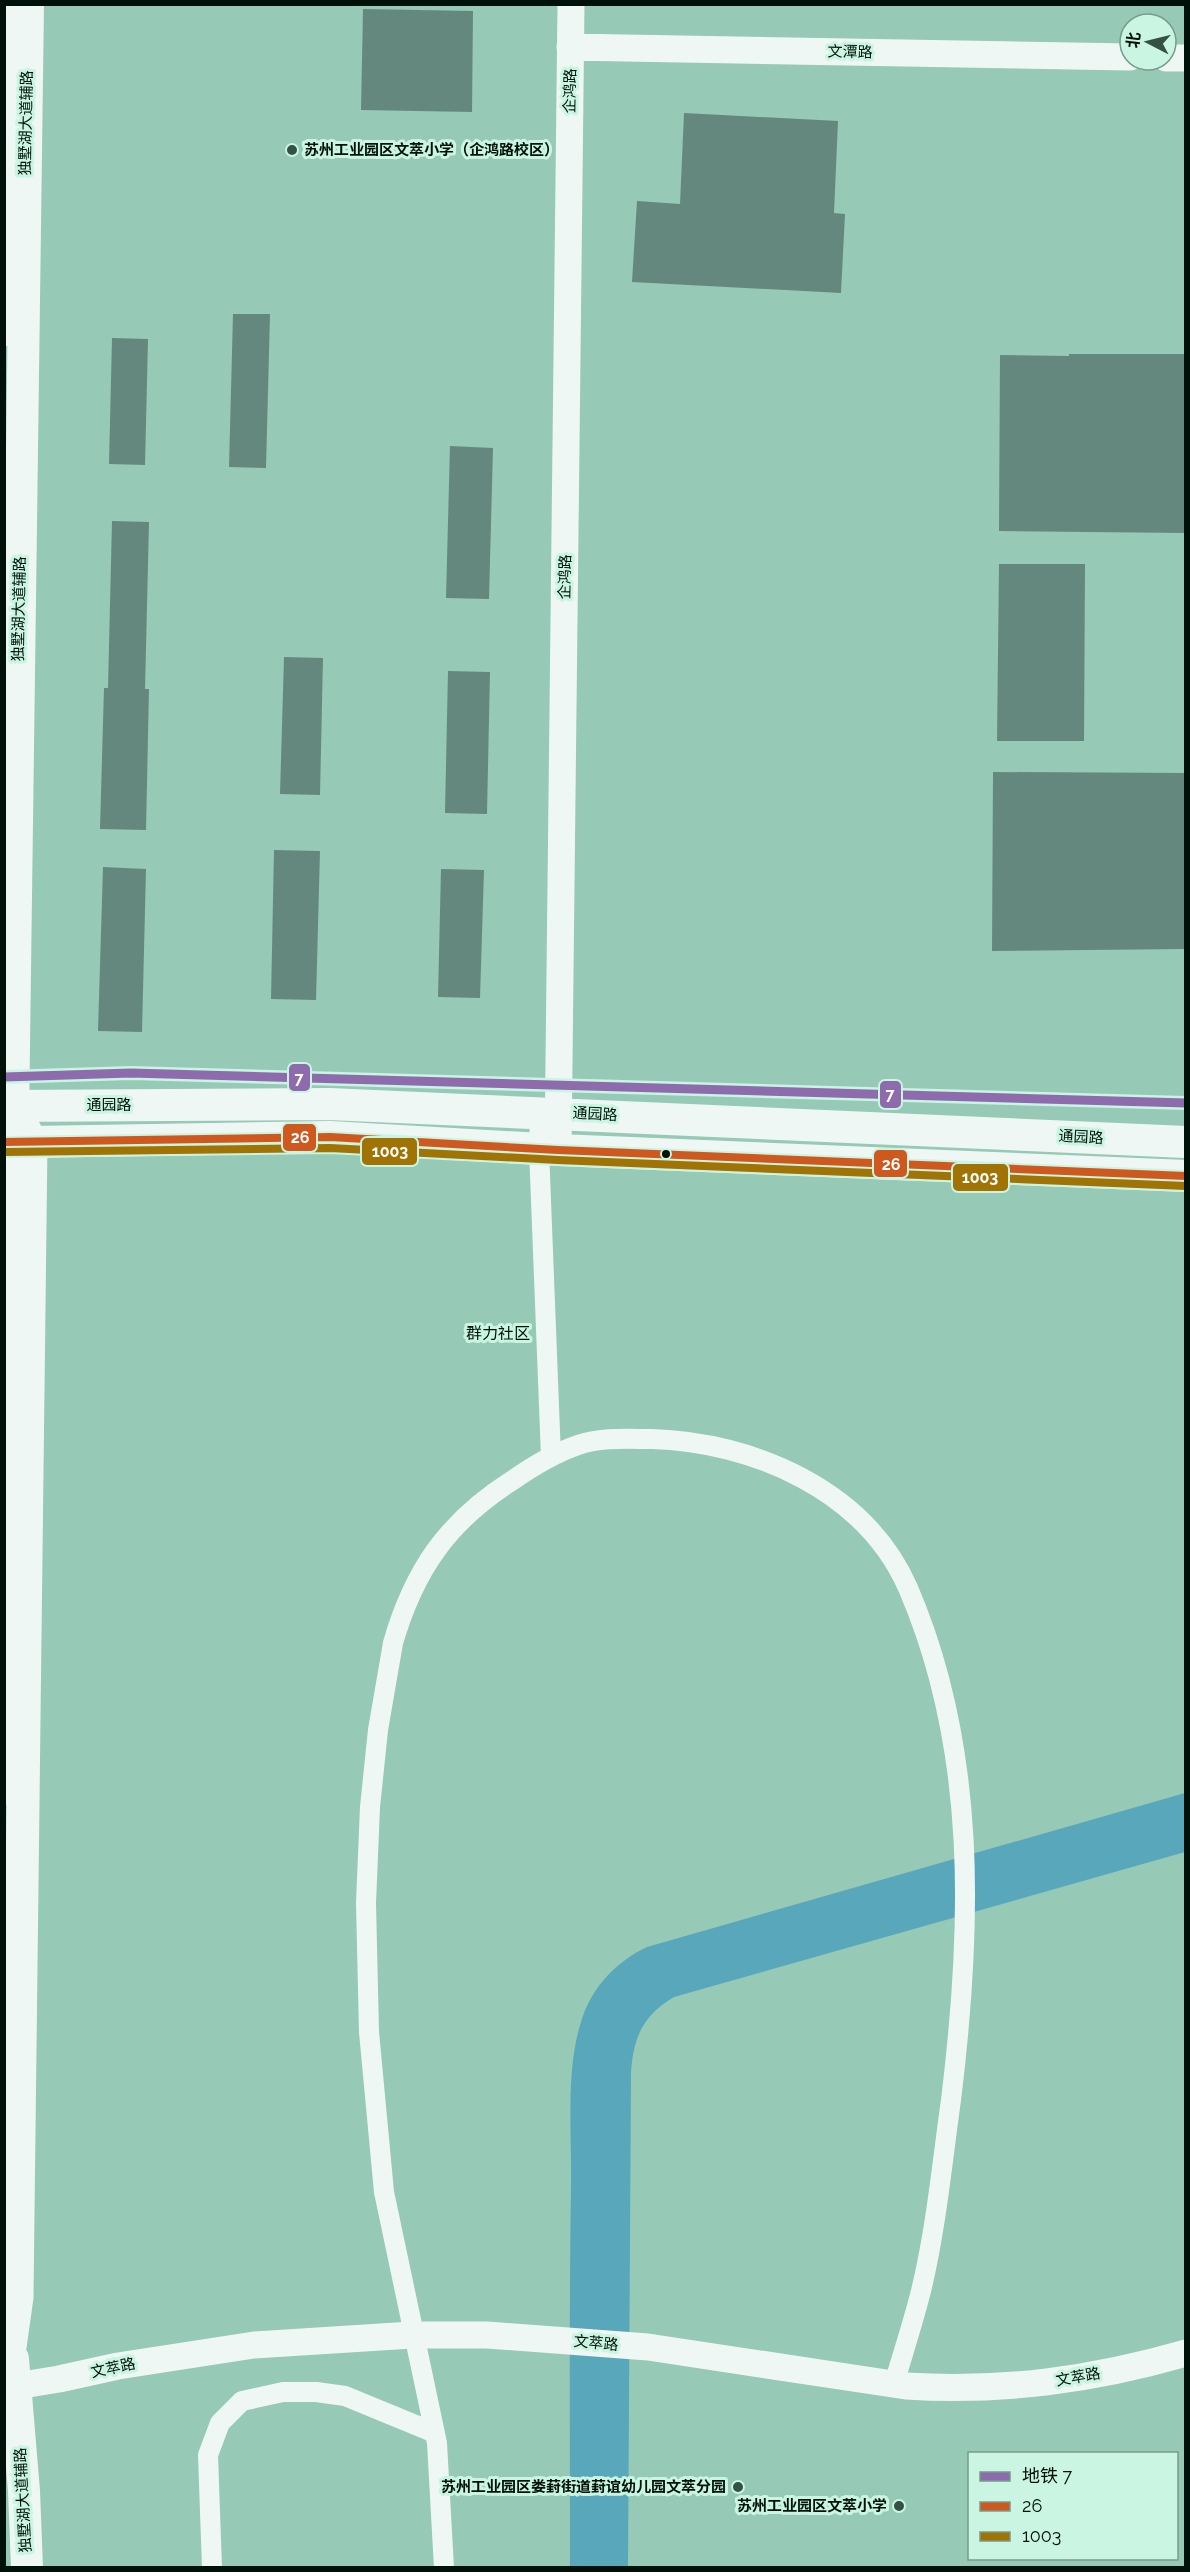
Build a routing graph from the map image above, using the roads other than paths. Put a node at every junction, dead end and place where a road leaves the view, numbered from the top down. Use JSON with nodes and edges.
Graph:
{"nodes":[{"id":1,"x":9,"y":4,"type":"edge"},
{"id":2,"x":28,"y":4,"type":"edge"},
{"id":3,"x":571,"y":4,"type":"edge"},
{"id":4,"x":570,"y":47,"type":"junction"},
{"id":5,"x":1118,"y":57,"type":"edge"},
{"id":6,"x":4,"y":330,"type":"edge"},
{"id":7,"x":8,"y":1106,"type":"edge"},
{"id":8,"x":549,"y":1112,"type":"junction"},
{"id":9,"x":16,"y":1142,"type":"edge"},
{"id":10,"x":1185,"y":1142,"type":"edge"},
{"id":11,"x":548,"y":1149,"type":"junction"},
{"id":12,"x":1185,"y":1176,"type":"edge"},
{"id":13,"x":8,"y":1436,"type":"junction"},
{"id":14,"x":551,"y":1457,"type":"junction"},
{"id":15,"x":28,"y":1484,"type":"junction"},
{"id":16,"x":13,"y":1541,"type":"edge"},
{"id":17,"x":4,"y":1789,"type":"edge"},
{"id":18,"x":4,"y":2253,"type":"edge"},
{"id":19,"x":412,"y":2335,"type":"junction"},
{"id":20,"x":1185,"y":2353,"type":"edge"},
{"id":21,"x":894,"y":2384,"type":"junction"},
{"id":22,"x":7,"y":2385,"type":"edge"},
{"id":23,"x":435,"y":2433,"type":"junction"},
{"id":24,"x":27,"y":2568,"type":"edge"},
{"id":25,"x":212,"y":2568,"type":"edge"},
{"id":26,"x":444,"y":2568,"type":"edge"}],
"edges":[{"from":1,"to":6,"type":"highway"},
{"from":2,"to":7,"type":"main road","name":"独墅湖大道辅路"},
{"from":3,"to":4,"type":"street","name":"企鸿路"},
{"from":4,"to":5,"type":"street","name":"文潭路"},
{"from":4,"to":8,"type":"street","name":"企鸿路"},
{"from":7,"to":8,"type":"main road","name":"通园路"},
{"from":7,"to":9,"type":"highway"},
{"from":8,"to":10,"type":"main road","name":"通园路"},
{"from":8,"to":11,"type":"street","name":"企鸿路"},
{"from":9,"to":11,"type":"main road"},
{"from":9,"to":13,"type":"main road"},
{"from":9,"to":15,"type":"highway"},
{"from":11,"to":12,"type":"main road"},
{"from":11,"to":14,"type":"street"},
{"from":13,"to":15,"type":"highway"},
{"from":13,"to":16,"type":"main road"},
{"from":14,"to":19,"type":"street"},
{"from":14,"to":21,"type":"street"},
{"from":15,"to":16,"type":"highway"},
{"from":16,"to":17,"type":"main road"},
{"from":16,"to":22,"type":"highway"},
{"from":18,"to":22,"type":"main road","name":"独墅湖大道辅路"},
{"from":19,"to":21,"type":"street","name":"文萃路"},
{"from":19,"to":22,"type":"street","name":"文萃路"},
{"from":19,"to":23,"type":"street"},
{"from":20,"to":21,"type":"street","name":"文萃路"},
{"from":22,"to":24,"type":"main road","name":"独墅湖大道辅路"},
{"from":23,"to":25,"type":"street"},
{"from":23,"to":26,"type":"street"}]}
